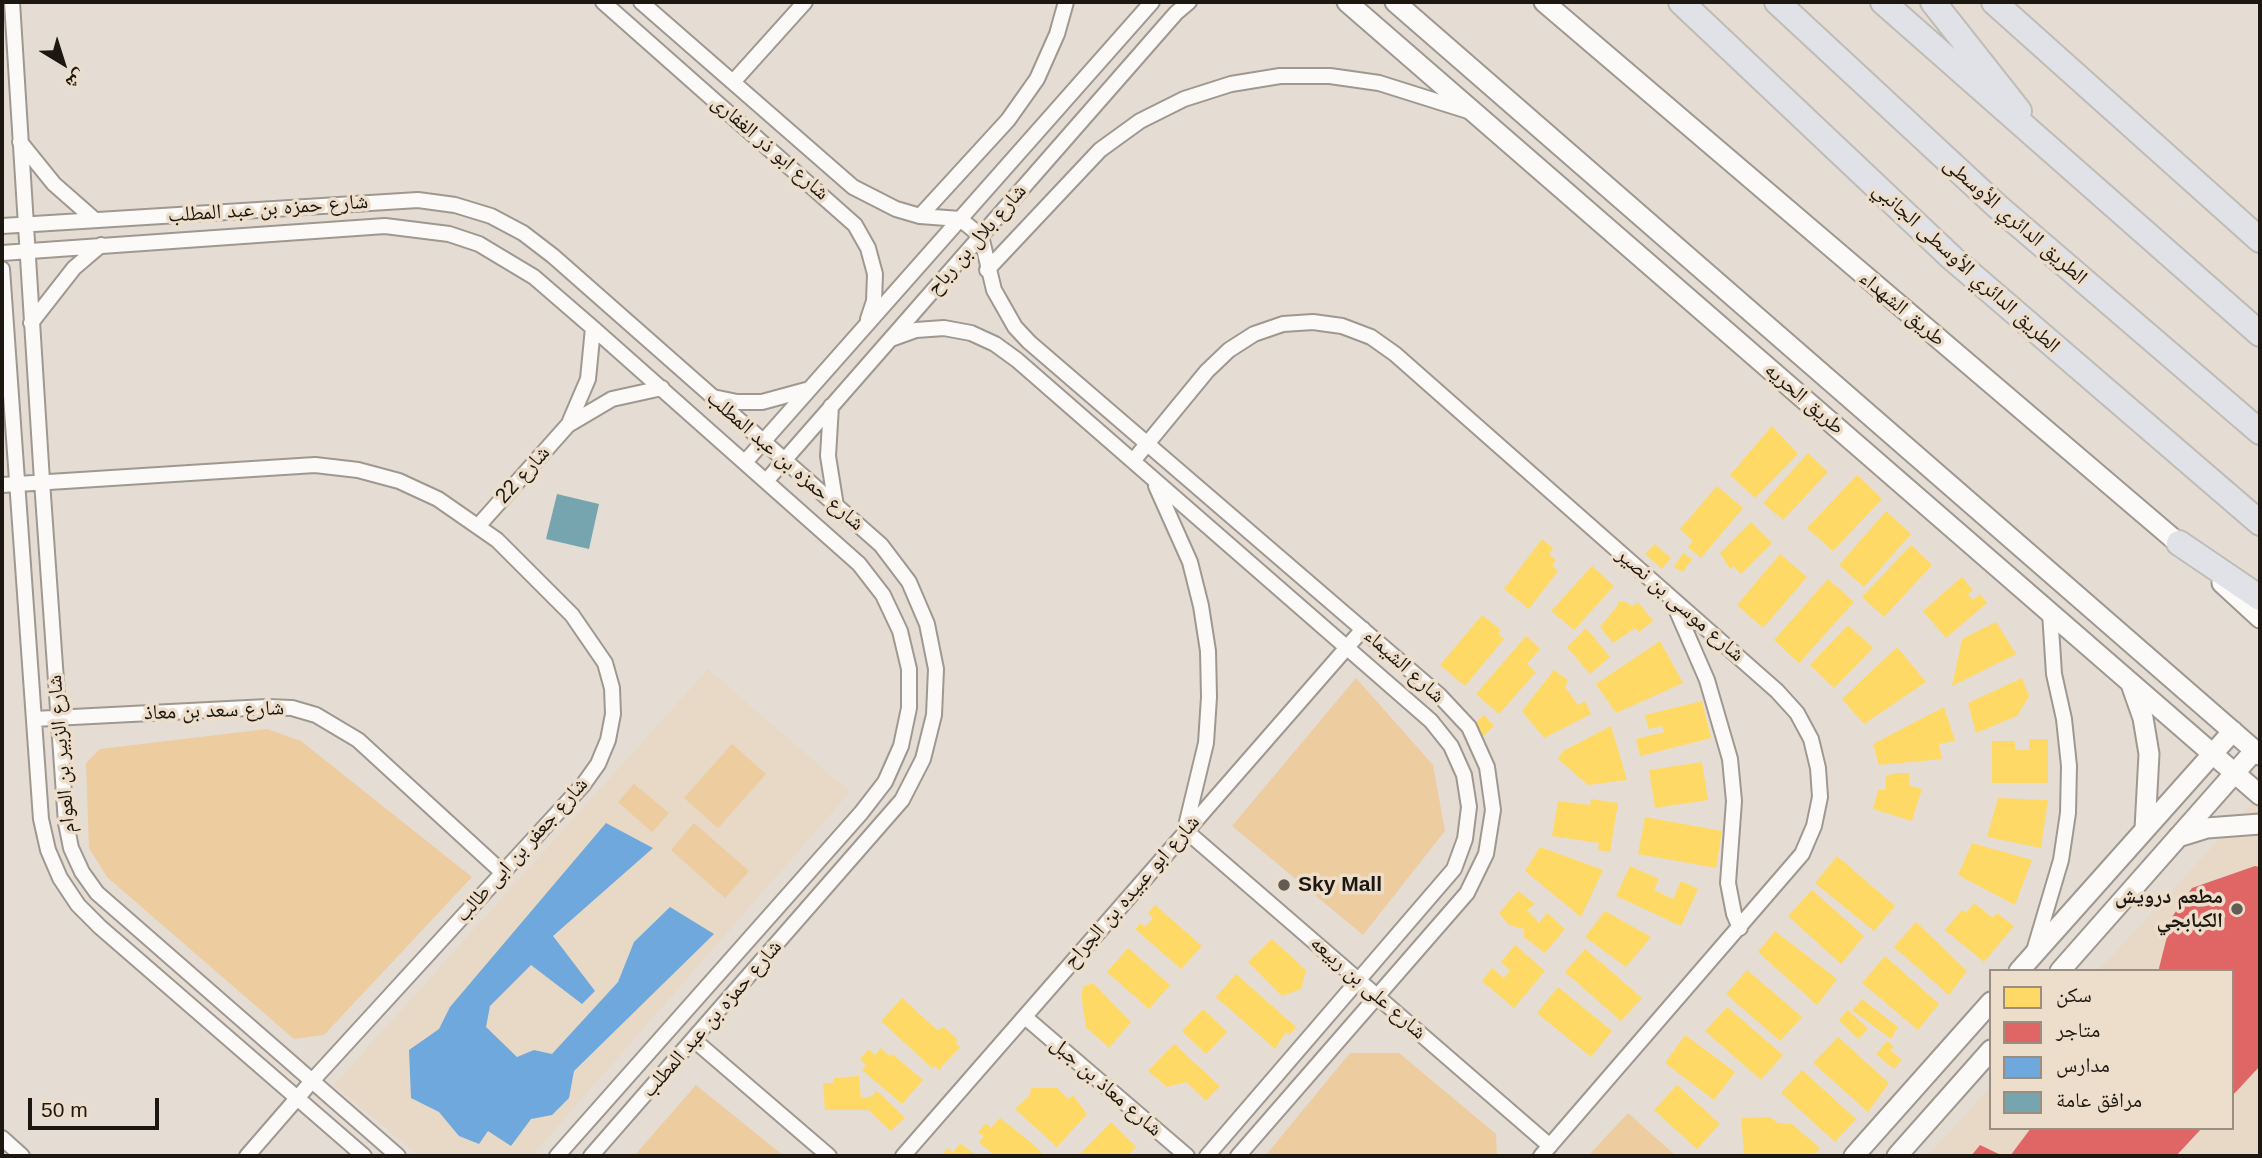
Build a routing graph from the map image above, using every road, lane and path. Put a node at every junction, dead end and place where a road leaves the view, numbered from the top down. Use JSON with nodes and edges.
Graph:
{"nodes":[{"id":1,"x":12,"y":2,"type":"edge"},
{"id":2,"x":603,"y":2,"type":"edge"},
{"id":3,"x":641,"y":2,"type":"edge"},
{"id":4,"x":805,"y":2,"type":"edge"},
{"id":5,"x":1066,"y":2,"type":"edge"},
{"id":6,"x":1152,"y":2,"type":"edge"},
{"id":7,"x":1189,"y":2,"type":"edge"},
{"id":8,"x":1347,"y":2,"type":"edge"},
{"id":9,"x":1395,"y":2,"type":"edge"},
{"id":10,"x":1544,"y":2,"type":"edge"},
{"id":11,"x":1681,"y":2,"type":"edge"},
{"id":12,"x":1777,"y":2,"type":"edge"},
{"id":13,"x":1883,"y":2,"type":"edge"},
{"id":14,"x":1933,"y":2,"type":"edge"},
{"id":15,"x":1994,"y":2,"type":"edge"},
{"id":16,"x":733,"y":82,"type":"junction"},
{"id":17,"x":1497,"y":90,"type":"junction"},
{"id":18,"x":1476,"y":114,"type":"junction"},
{"id":19,"x":20,"y":142,"type":"junction"},
{"id":20,"x":2047,"y":148,"type":"junction"},
{"id":21,"x":257,"y":210,"type":"junction"},
{"id":22,"x":920,"y":216,"type":"junction"},
{"id":23,"x":960,"y":219,"type":"junction"},
{"id":24,"x":95,"y":220,"type":"junction"},
{"id":25,"x":24,"y":225,"type":"junction"},
{"id":26,"x":2,"y":226,"type":"edge"},
{"id":27,"x":259,"y":234,"type":"junction"},
{"id":28,"x":981,"y":236,"type":"junction"},
{"id":29,"x":2260,"y":240,"type":"edge"},
{"id":30,"x":100,"y":246,"type":"junction"},
{"id":31,"x":26,"y":251,"type":"junction"},
{"id":32,"x":2,"y":253,"type":"edge"},
{"id":33,"x":2,"y":269,"type":"edge"},
{"id":34,"x":987,"y":270,"type":"junction"},
{"id":35,"x":1731,"y":294,"type":"junction"},
{"id":36,"x":1710,"y":317,"type":"junction"},
{"id":37,"x":31,"y":323,"type":"junction"},
{"id":38,"x":4,"y":326,"type":"edge"},
{"id":39,"x":866,"y":326,"type":"junction"},
{"id":40,"x":593,"y":328,"type":"junction"},
{"id":41,"x":2260,"y":334,"type":"edge"},
{"id":42,"x":891,"y":339,"type":"junction"},
{"id":43,"x":662,"y":388,"type":"junction"},
{"id":44,"x":811,"y":388,"type":"junction"},
{"id":45,"x":713,"y":397,"type":"junction"},
{"id":46,"x":831,"y":407,"type":"junction"},
{"id":47,"x":568,"y":425,"type":"junction"},
{"id":48,"x":2260,"y":432,"type":"edge"},
{"id":49,"x":763,"y":442,"type":"junction"},
{"id":50,"x":1147,"y":444,"type":"junction"},
{"id":51,"x":784,"y":460,"type":"junction"},
{"id":52,"x":746,"y":461,"type":"junction"},
{"id":53,"x":1133,"y":461,"type":"junction"},
{"id":54,"x":1152,"y":478,"type":"junction"},
{"id":55,"x":767,"y":480,"type":"junction"},
{"id":56,"x":42,"y":481,"type":"junction"},
{"id":57,"x":17,"y":483,"type":"junction"},
{"id":58,"x":2,"y":485,"type":"edge"},
{"id":59,"x":836,"y":506,"type":"junction"},
{"id":60,"x":2260,"y":523,"type":"edge"},
{"id":61,"x":479,"y":525,"type":"junction"},
{"id":62,"x":2179,"y":543,"type":"junction"},
{"id":63,"x":1671,"y":597,"type":"junction"},
{"id":64,"x":2260,"y":598,"type":"edge"},
{"id":65,"x":2050,"y":612,"type":"junction"},
{"id":66,"x":2260,"y":618,"type":"edge"},
{"id":67,"x":1363,"y":629,"type":"junction"},
{"id":68,"x":1346,"y":647,"type":"junction"},
{"id":69,"x":2131,"y":683,"type":"junction"},
{"id":70,"x":58,"y":718,"type":"junction"},
{"id":71,"x":34,"y":719,"type":"junction"},
{"id":72,"x":2233,"y":731,"type":"junction"},
{"id":73,"x":2258,"y":752,"type":"edge"},
{"id":74,"x":2212,"y":753,"type":"junction"},
{"id":75,"x":2234,"y":773,"type":"junction"},
{"id":76,"x":2260,"y":795,"type":"edge"},
{"id":77,"x":2260,"y":824,"type":"edge"},
{"id":78,"x":2145,"y":829,"type":"junction"},
{"id":79,"x":1185,"y":830,"type":"junction"},
{"id":80,"x":2177,"y":838,"type":"junction"},
{"id":81,"x":502,"y":872,"type":"junction"},
{"id":82,"x":1741,"y":928,"type":"junction"},
{"id":83,"x":2033,"y":954,"type":"junction"},
{"id":84,"x":2021,"y":969,"type":"edge"},
{"id":85,"x":2062,"y":969,"type":"edge"},
{"id":86,"x":1360,"y":981,"type":"junction"},
{"id":87,"x":1377,"y":996,"type":"junction"},
{"id":88,"x":1989,"y":1004,"type":"edge"},
{"id":89,"x":1025,"y":1017,"type":"junction"},
{"id":90,"x":694,"y":1040,"type":"junction"},
{"id":91,"x":1989,"y":1052,"type":"edge"},
{"id":92,"x":312,"y":1081,"type":"junction"},
{"id":93,"x":297,"y":1098,"type":"junction"},
{"id":94,"x":2,"y":1138,"type":"edge"},
{"id":95,"x":1546,"y":1151,"type":"edge"},
{"id":96,"x":22,"y":1156,"type":"edge"},
{"id":97,"x":247,"y":1156,"type":"edge"},
{"id":98,"x":364,"y":1156,"type":"edge"},
{"id":99,"x":398,"y":1156,"type":"edge"},
{"id":100,"x":556,"y":1156,"type":"edge"},
{"id":101,"x":591,"y":1156,"type":"edge"},
{"id":102,"x":829,"y":1156,"type":"edge"},
{"id":103,"x":903,"y":1156,"type":"edge"},
{"id":104,"x":1187,"y":1156,"type":"edge"},
{"id":105,"x":1207,"y":1156,"type":"edge"},
{"id":106,"x":1238,"y":1156,"type":"edge"},
{"id":107,"x":1854,"y":1156,"type":"edge"},
{"id":108,"x":1898,"y":1156,"type":"edge"}],
"edges":[{"from":1,"to":19,"type":"street"},
{"from":2,"to":39,"type":"street","name":"شارع ابو ذر الغفارى"},
{"from":3,"to":16,"type":"street","name":"شارع ابو ذر الغفارى"},
{"from":4,"to":16,"type":"street"},
{"from":5,"to":22,"type":"street"},
{"from":6,"to":23,"type":"street","name":"شارع بلال بن رباح"},
{"from":7,"to":28,"type":"street","name":"شارع بلال بن رباح"},
{"from":8,"to":18,"type":"street","name":"طريق الحريه"},
{"from":9,"to":17,"type":"street","name":"طريق الحريه"},
{"from":10,"to":62,"type":"street","name":"طريق الشهداء"},
{"from":11,"to":60,"type":"highway","name":"الطريق الدائري الأوسطى الجانبي"},
{"from":12,"to":48,"type":"highway","name":"الطريق الدائري الأوسطى"},
{"from":13,"to":20,"type":"highway"},
{"from":14,"to":20,"type":"highway"},
{"from":15,"to":29,"type":"highway"},
{"from":16,"to":22,"type":"street","name":"شارع ابو ذر الغفارى"},
{"from":17,"to":18,"type":"street"},
{"from":17,"to":35,"type":"street","name":"طريق الحريه"},
{"from":18,"to":34,"type":"street"},
{"from":18,"to":36,"type":"street","name":"طريق الحريه"},
{"from":19,"to":24,"type":"street"},
{"from":19,"to":25,"type":"street"},
{"from":20,"to":41,"type":"highway"},
{"from":21,"to":24,"type":"street","name":"شارع حمزه بن عبد المطلب"},
{"from":21,"to":27,"type":"street"},
{"from":21,"to":45,"type":"street","name":"شارع حمزه بن عبد المطلب"},
{"from":22,"to":23,"type":"street","name":"شارع ابو ذر الغفارى"},
{"from":23,"to":28,"type":"street"},
{"from":23,"to":39,"type":"street","name":"شارع بلال بن رباح"},
{"from":24,"to":25,"type":"street","name":"شارع حمزه بن عبد المطلب"},
{"from":25,"to":26,"type":"street","name":"شارع حمزه بن عبد المطلب"},
{"from":25,"to":31,"type":"street"},
{"from":27,"to":30,"type":"street","name":"شارع حمزه بن عبد المطلب"},
{"from":27,"to":40,"type":"street","name":"شارع حمزه بن عبد المطلب"},
{"from":28,"to":34,"type":"street","name":"شارع الشيماء"},
{"from":28,"to":42,"type":"street","name":"شارع بلال بن رباح"},
{"from":30,"to":31,"type":"street","name":"شارع حمزه بن عبد المطلب"},
{"from":30,"to":37,"type":"street"},
{"from":31,"to":32,"type":"street","name":"شارع حمزه بن عبد المطلب"},
{"from":31,"to":37,"type":"street","name":"شارع الزبير بن العوام"},
{"from":33,"to":38,"type":"street","name":"شارع الزبير بن العوام"},
{"from":34,"to":50,"type":"street","name":"شارع الشيماء"},
{"from":35,"to":36,"type":"street"},
{"from":35,"to":72,"type":"street","name":"طريق الحريه"},
{"from":36,"to":65,"type":"street","name":"طريق الحريه"},
{"from":37,"to":56,"type":"street","name":"شارع الزبير بن العوام"},
{"from":38,"to":57,"type":"street","name":"شارع الزبير بن العوام"},
{"from":39,"to":44,"type":"street","name":"شارع بلال بن رباح"},
{"from":40,"to":43,"type":"street","name":"شارع حمزه بن عبد المطلب"},
{"from":40,"to":47,"type":"street","name":"شارع 22"},
{"from":42,"to":46,"type":"street","name":"شارع بلال بن رباح"},
{"from":42,"to":53,"type":"street","name":"شارع الشيماء"},
{"from":43,"to":47,"type":"street","name":"شارع 22"},
{"from":43,"to":52,"type":"street","name":"شارع حمزه بن عبد المطلب"},
{"from":44,"to":45,"type":"street"},
{"from":44,"to":49,"type":"street","name":"شارع بلال بن رباح"},
{"from":45,"to":49,"type":"street","name":"شارع حمزه بن عبد المطلب"},
{"from":46,"to":51,"type":"street","name":"شارع بلال بن رباح"},
{"from":46,"to":59,"type":"street"},
{"from":47,"to":61,"type":"street","name":"شارع 22"},
{"from":49,"to":51,"type":"street","name":"شارع حمزه بن عبد المطلب"},
{"from":49,"to":52,"type":"street","name":"شارع بلال بن رباح"},
{"from":50,"to":53,"type":"street","name":"شارع موسى بن نصير"},
{"from":50,"to":63,"type":"street","name":"شارع موسى بن نصير"},
{"from":50,"to":67,"type":"street","name":"شارع الشيماء"},
{"from":51,"to":55,"type":"street","name":"شارع بلال بن رباح"},
{"from":51,"to":59,"type":"street","name":"شارع حمزه بن عبد المطلب"},
{"from":52,"to":55,"type":"street","name":"شارع حمزه بن عبد المطلب"},
{"from":53,"to":54,"type":"street","name":"شارع الشيماء"},
{"from":54,"to":68,"type":"street","name":"شارع الشيماء"},
{"from":54,"to":79,"type":"street"},
{"from":55,"to":100,"type":"street","name":"شارع حمزه بن عبد المطلب"},
{"from":56,"to":57,"type":"street","name":"شارع جعفر بن ابى طالب"},
{"from":56,"to":61,"type":"street","name":"شارع جعفر بن ابى طالب"},
{"from":56,"to":70,"type":"street","name":"شارع الزبير بن العوام"},
{"from":57,"to":58,"type":"street","name":"شارع جعفر بن ابى طالب"},
{"from":57,"to":71,"type":"street","name":"شارع الزبير بن العوام"},
{"from":59,"to":90,"type":"street","name":"شارع حمزه بن عبد المطلب"},
{"from":61,"to":81,"type":"street","name":"شارع جعفر بن ابى طالب"},
{"from":62,"to":64,"type":"highway"},
{"from":62,"to":66,"type":"street","name":"طريق الشهداء"},
{"from":63,"to":82,"type":"street"},
{"from":63,"to":82,"type":"street","name":"شارع موسى بن نصير"},
{"from":65,"to":69,"type":"street","name":"طريق الحريه"},
{"from":65,"to":83,"type":"street"},
{"from":67,"to":68,"type":"street","name":"شارع ابو عبيده بن الجراح"},
{"from":67,"to":87,"type":"street","name":"شارع الشيماء"},
{"from":68,"to":79,"type":"street","name":"شارع ابو عبيده بن الجراح"},
{"from":68,"to":86,"type":"street","name":"شارع الشيماء"},
{"from":69,"to":74,"type":"street","name":"طريق الحريه"},
{"from":69,"to":78,"type":"street"},
{"from":70,"to":71,"type":"street","name":"شارع سعد بن معاذ"},
{"from":70,"to":81,"type":"street","name":"شارع سعد بن معاذ"},
{"from":70,"to":92,"type":"street","name":"شارع الزبير بن العوام"},
{"from":71,"to":93,"type":"street","name":"شارع الزبير بن العوام"},
{"from":72,"to":73,"type":"street","name":"طريق الحريه"},
{"from":72,"to":74,"type":"street"},
{"from":73,"to":75,"type":"street"},
{"from":74,"to":75,"type":"street","name":"طريق الحريه"},
{"from":74,"to":78,"type":"street"},
{"from":75,"to":76,"type":"street","name":"طريق الحريه"},
{"from":75,"to":80,"type":"street"},
{"from":77,"to":80,"type":"street"},
{"from":78,"to":83,"type":"street"},
{"from":79,"to":86,"type":"street","name":"شارع على بن ربيعه"},
{"from":79,"to":89,"type":"street","name":"شارع ابو عبيده بن الجراح"},
{"from":80,"to":85,"type":"street"},
{"from":81,"to":92,"type":"street","name":"شارع جعفر بن ابى طالب"},
{"from":82,"to":95,"type":"street","name":"شارع موسى بن نصير"},
{"from":83,"to":84,"type":"street"},
{"from":86,"to":87,"type":"street","name":"شارع على بن ربيعه"},
{"from":86,"to":105,"type":"street","name":"شارع الشيماء"},
{"from":87,"to":95,"type":"street","name":"شارع على بن ربيعه"},
{"from":87,"to":106,"type":"street","name":"شارع الشيماء"},
{"from":88,"to":107,"type":"street"},
{"from":89,"to":103,"type":"street","name":"شارع ابو عبيده بن الجراح"},
{"from":89,"to":104,"type":"street","name":"شارع معاذ بن جبل"},
{"from":90,"to":101,"type":"street","name":"شارع حمزه بن عبد المطلب"},
{"from":90,"to":102,"type":"street"},
{"from":91,"to":108,"type":"street"},
{"from":92,"to":93,"type":"street","name":"شارع جعفر بن ابى طالب"},
{"from":92,"to":99,"type":"street","name":"شارع الزبير بن العوام"},
{"from":93,"to":97,"type":"street","name":"شارع جعفر بن ابى طالب"},
{"from":93,"to":98,"type":"street","name":"شارع الزبير بن العوام"},
{"from":94,"to":96,"type":"street"}]}
